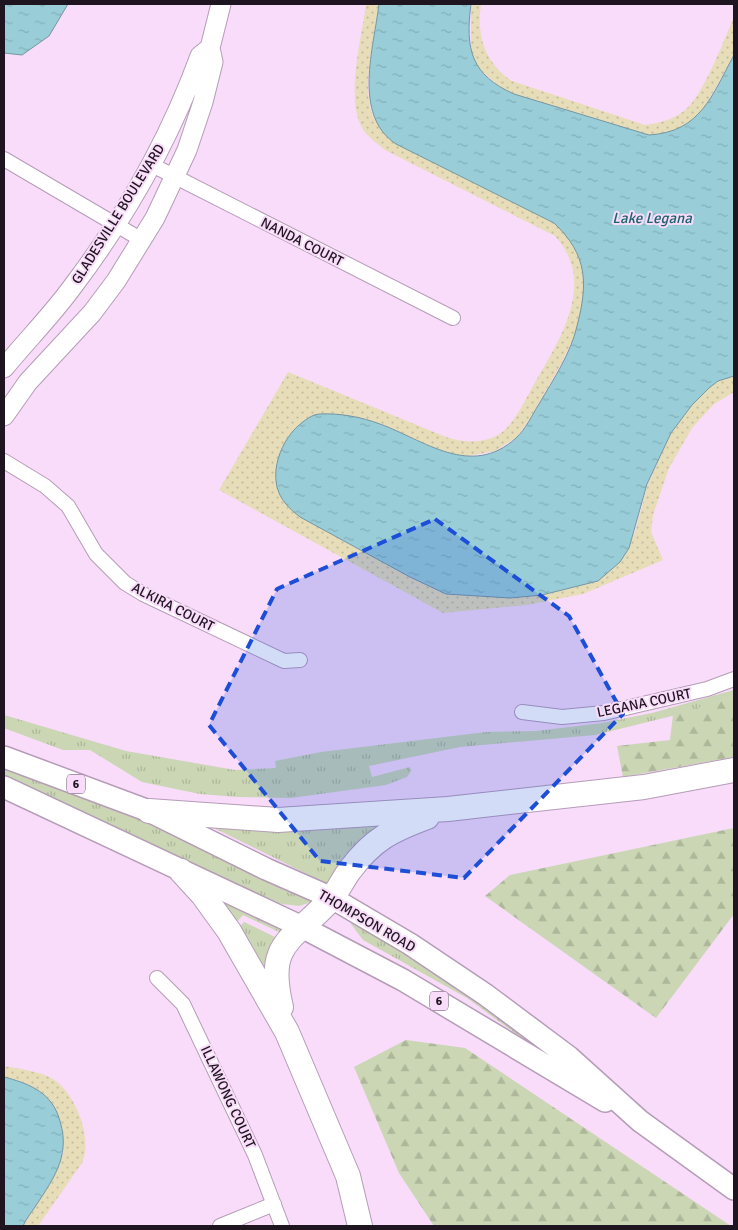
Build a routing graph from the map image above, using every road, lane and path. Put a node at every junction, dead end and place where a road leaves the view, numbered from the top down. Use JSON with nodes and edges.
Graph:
{"nodes":[{"id":1,"x":221,"y":4,"type":"edge"},
{"id":2,"x":210,"y":48,"type":"junction"},
{"id":3,"x":4,"y":159,"type":"edge"},
{"id":4,"x":152,"y":165,"type":"junction"},
{"id":5,"x":176,"y":177,"type":"junction"},
{"id":6,"x":114,"y":224,"type":"junction"},
{"id":7,"x":142,"y":240,"type":"junction"},
{"id":8,"x":453,"y":318,"type":"dead end"},
{"id":9,"x":4,"y":368,"type":"edge"},
{"id":10,"x":4,"y":416,"type":"edge"},
{"id":11,"x":4,"y":461,"type":"edge"},
{"id":12,"x":300,"y":660,"type":"dead end"},
{"id":13,"x":734,"y":679,"type":"edge"},
{"id":14,"x":522,"y":712,"type":"dead end"},
{"id":15,"x":4,"y":757,"type":"edge"},
{"id":16,"x":734,"y":770,"type":"edge"},
{"id":17,"x":4,"y":787,"type":"edge"},
{"id":18,"x":448,"y":809,"type":"junction"},
{"id":19,"x":149,"y":811,"type":"junction"},
{"id":20,"x":181,"y":871,"type":"junction"},
{"id":21,"x":332,"y":898,"type":"junction"},
{"id":22,"x":300,"y":926,"type":"junction"},
{"id":23,"x":157,"y":978,"type":"dead end"},
{"id":24,"x":287,"y":1032,"type":"junction"},
{"id":25,"x":640,"y":1121,"type":"junction"},
{"id":26,"x":734,"y":1189,"type":"edge"},
{"id":27,"x":274,"y":1204,"type":"junction"},
{"id":28,"x":220,"y":1226,"type":"edge"},
{"id":29,"x":282,"y":1226,"type":"edge"},
{"id":30,"x":360,"y":1226,"type":"edge"}],
"edges":[{"from":1,"to":2,"type":"main road","name":"GLADESVILLE BOULEVARD"},
{"from":2,"to":4,"type":"main road","name":"GLADESVILLE BOULEVARD"},
{"from":2,"to":5,"type":"main road","name":"GLADESVILLE BOULEVARD"},
{"from":3,"to":6,"type":"street"},
{"from":4,"to":5,"type":"street","name":"NANDA COURT"},
{"from":4,"to":6,"type":"main road","name":"GLADESVILLE BOULEVARD"},
{"from":5,"to":7,"type":"main road","name":"GLADESVILLE BOULEVARD"},
{"from":5,"to":8,"type":"street","name":"NANDA COURT"},
{"from":6,"to":7,"type":"street"},
{"from":6,"to":9,"type":"main road","name":"GLADESVILLE BOULEVARD"},
{"from":7,"to":10,"type":"main road","name":"GLADESVILLE BOULEVARD"},
{"from":11,"to":12,"type":"street","name":"ALKIRA COURT"},
{"from":13,"to":14,"type":"street","name":"LEGANA COURT"},
{"from":15,"to":19,"type":"main road","name":"THOMPSON ROAD","number":"6"},
{"from":16,"to":18,"type":"highway"},
{"from":17,"to":20,"type":"main road","name":"THOMPSON ROAD","number":"6"},
{"from":18,"to":19,"type":"highway"},
{"from":18,"to":21,"type":"highway"},
{"from":19,"to":21,"type":"main road","name":"THOMPSON ROAD","number":"6"},
{"from":20,"to":22,"type":"main road","name":"THOMPSON ROAD","number":"6"},
{"from":20,"to":24,"type":"highway"},
{"from":21,"to":22,"type":"highway"},
{"from":21,"to":25,"type":"main road","name":"THOMPSON ROAD","number":"6"},
{"from":22,"to":24,"type":"highway"},
{"from":22,"to":25,"type":"main road","name":"THOMPSON ROAD","number":"6"},
{"from":23,"to":27,"type":"street","name":"ILLAWONG COURT"},
{"from":24,"to":30,"type":"highway"},
{"from":25,"to":26,"type":"main road","name":"THOMPSON ROAD","number":"6"},
{"from":27,"to":28,"type":"street"},
{"from":27,"to":29,"type":"street","name":"ILLAWONG COURT"}]}
